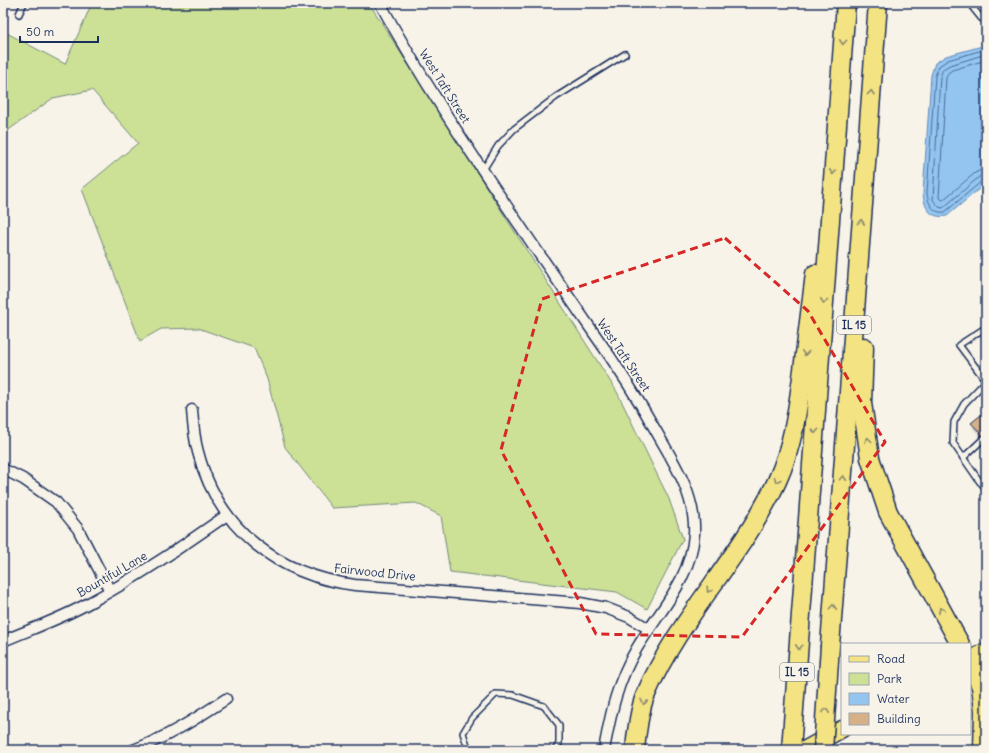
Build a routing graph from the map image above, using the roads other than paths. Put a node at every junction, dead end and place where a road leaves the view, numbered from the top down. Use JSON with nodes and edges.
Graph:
{"nodes":[{"id":1,"x":24,"y":3,"type":"edge"},
{"id":2,"x":380,"y":3,"type":"edge"},
{"id":3,"x":846,"y":3,"type":"edge"},
{"id":4,"x":878,"y":3,"type":"edge"},
{"id":5,"x":973,"y":8,"type":"dead end"},
{"id":6,"x":18,"y":14,"type":"dead end"},
{"id":7,"x":986,"y":22,"type":"edge"},
{"id":8,"x":624,"y":54,"type":"dead end"},
{"id":9,"x":483,"y":170,"type":"junction"},
{"id":10,"x":831,"y":205,"type":"junction"},
{"id":11,"x":860,"y":242,"type":"junction"},
{"id":12,"x":986,"y":329,"type":"edge"},
{"id":13,"x":986,"y":381,"type":"edge"},
{"id":14,"x":192,"y":410,"type":"dead end"},
{"id":15,"x":983,"y":439,"type":"dead end"},
{"id":16,"x":963,"y":458,"type":"junction"},
{"id":17,"x":3,"y":469,"type":"edge"},
{"id":18,"x":986,"y":488,"type":"edge"},
{"id":19,"x":227,"y":515,"type":"junction"},
{"id":20,"x":110,"y":591,"type":"junction"},
{"id":21,"x":649,"y":629,"type":"junction"},
{"id":22,"x":3,"y":642,"type":"edge"},
{"id":23,"x":959,"y":643,"type":"edge"},
{"id":24,"x":986,"y":651,"type":"edge"},
{"id":25,"x":971,"y":660,"type":"edge"},
{"id":26,"x":971,"y":663,"type":"edge"},
{"id":27,"x":226,"y":699,"type":"dead end"},
{"id":28,"x":841,"y":730,"type":"edge"},
{"id":29,"x":133,"y":750,"type":"edge"},
{"id":30,"x":472,"y":750,"type":"edge"},
{"id":31,"x":555,"y":750,"type":"edge"},
{"id":32,"x":604,"y":750,"type":"edge"},
{"id":33,"x":635,"y":750,"type":"edge"},
{"id":34,"x":791,"y":750,"type":"edge"},
{"id":35,"x":804,"y":750,"type":"edge"},
{"id":36,"x":823,"y":750,"type":"edge"},
{"id":37,"x":983,"y":750,"type":"edge"}],
"edges":[{"from":1,"to":6,"type":"lane"},
{"from":2,"to":9,"type":"street","name":"West Taft Street"},
{"from":3,"to":10,"type":"highway","number":"IL 15","one_way":true},
{"from":11,"to":4,"type":"highway","number":"IL 15","one_way":true},
{"from":5,"to":7,"type":"lane"},
{"from":8,"to":9,"type":"lane"},
{"from":9,"to":21,"type":"street","name":"West Taft Street"},
{"from":10,"to":33,"type":"highway","one_way":true},
{"from":10,"to":34,"type":"highway","number":"IL 15","one_way":true},
{"from":23,"to":11,"type":"highway","one_way":true},
{"from":36,"to":11,"type":"highway","number":"IL 15","one_way":true,"bridge":true},
{"from":12,"to":13,"type":"lane"},
{"from":13,"to":16,"type":"lane"},
{"from":14,"to":19,"type":"street","name":"Fairwood Drive"},
{"from":15,"to":16,"type":"lane"},
{"from":16,"to":18,"type":"lane"},
{"from":17,"to":20,"type":"street"},
{"from":19,"to":20,"type":"street","name":"Bountiful Lane"},
{"from":19,"to":21,"type":"street","name":"Fairwood Drive"},
{"from":20,"to":22,"type":"street","name":"Bountiful Lane"},
{"from":21,"to":32,"type":"street","name":"West Taft Street"},
{"from":24,"to":25,"type":"main road"},
{"from":26,"to":37,"type":"highway"},
{"from":27,"to":29,"type":"street"},
{"from":28,"to":35,"type":"main road"},
{"from":30,"to":31,"type":"lane"}]}
